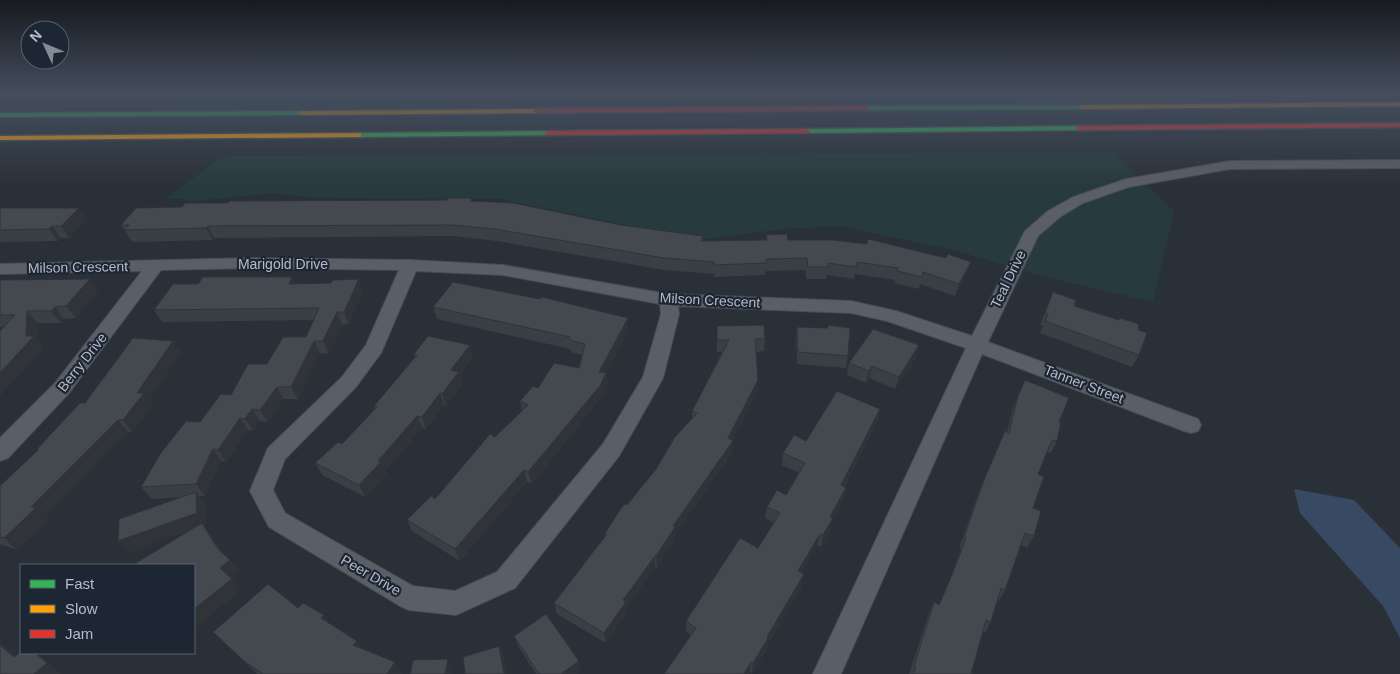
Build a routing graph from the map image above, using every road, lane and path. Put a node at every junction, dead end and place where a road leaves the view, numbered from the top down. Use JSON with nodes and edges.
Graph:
{"nodes":[{"id":1,"x":1351,"y":125,"type":"edge"},
{"id":2,"x":0,"y":138,"type":"edge"},
{"id":3,"x":1400,"y":164,"type":"edge"},
{"id":4,"x":156,"y":265,"type":"junction"},
{"id":5,"x":410,"y":265,"type":"junction"},
{"id":6,"x":0,"y":269,"type":"edge"},
{"id":7,"x":668,"y":300,"type":"junction"},
{"id":8,"x":977,"y":344,"type":"junction"},
{"id":9,"x":1191,"y":425,"type":"dead end"},
{"id":10,"x":0,"y":452,"type":"edge"},
{"id":11,"x":827,"y":674,"type":"edge"}],
"edges":[{"from":1,"to":2,"type":"highway"},
{"from":3,"to":8,"type":"street","name":"Teal Drive"},
{"from":4,"to":5,"type":"street","name":"Marigold Drive"},
{"from":4,"to":6,"type":"street","name":"Milson Crescent"},
{"from":4,"to":10,"type":"street","name":"Berry Drive"},
{"from":5,"to":7,"type":"street","name":"Milson Crescent"},
{"from":5,"to":7,"type":"street","name":"Peer Drive"},
{"from":7,"to":8,"type":"street","name":"Milson Crescent"},
{"from":8,"to":9,"type":"street","name":"Tanner Street"},
{"from":8,"to":11,"type":"street","name":"Teal Drive"}]}
